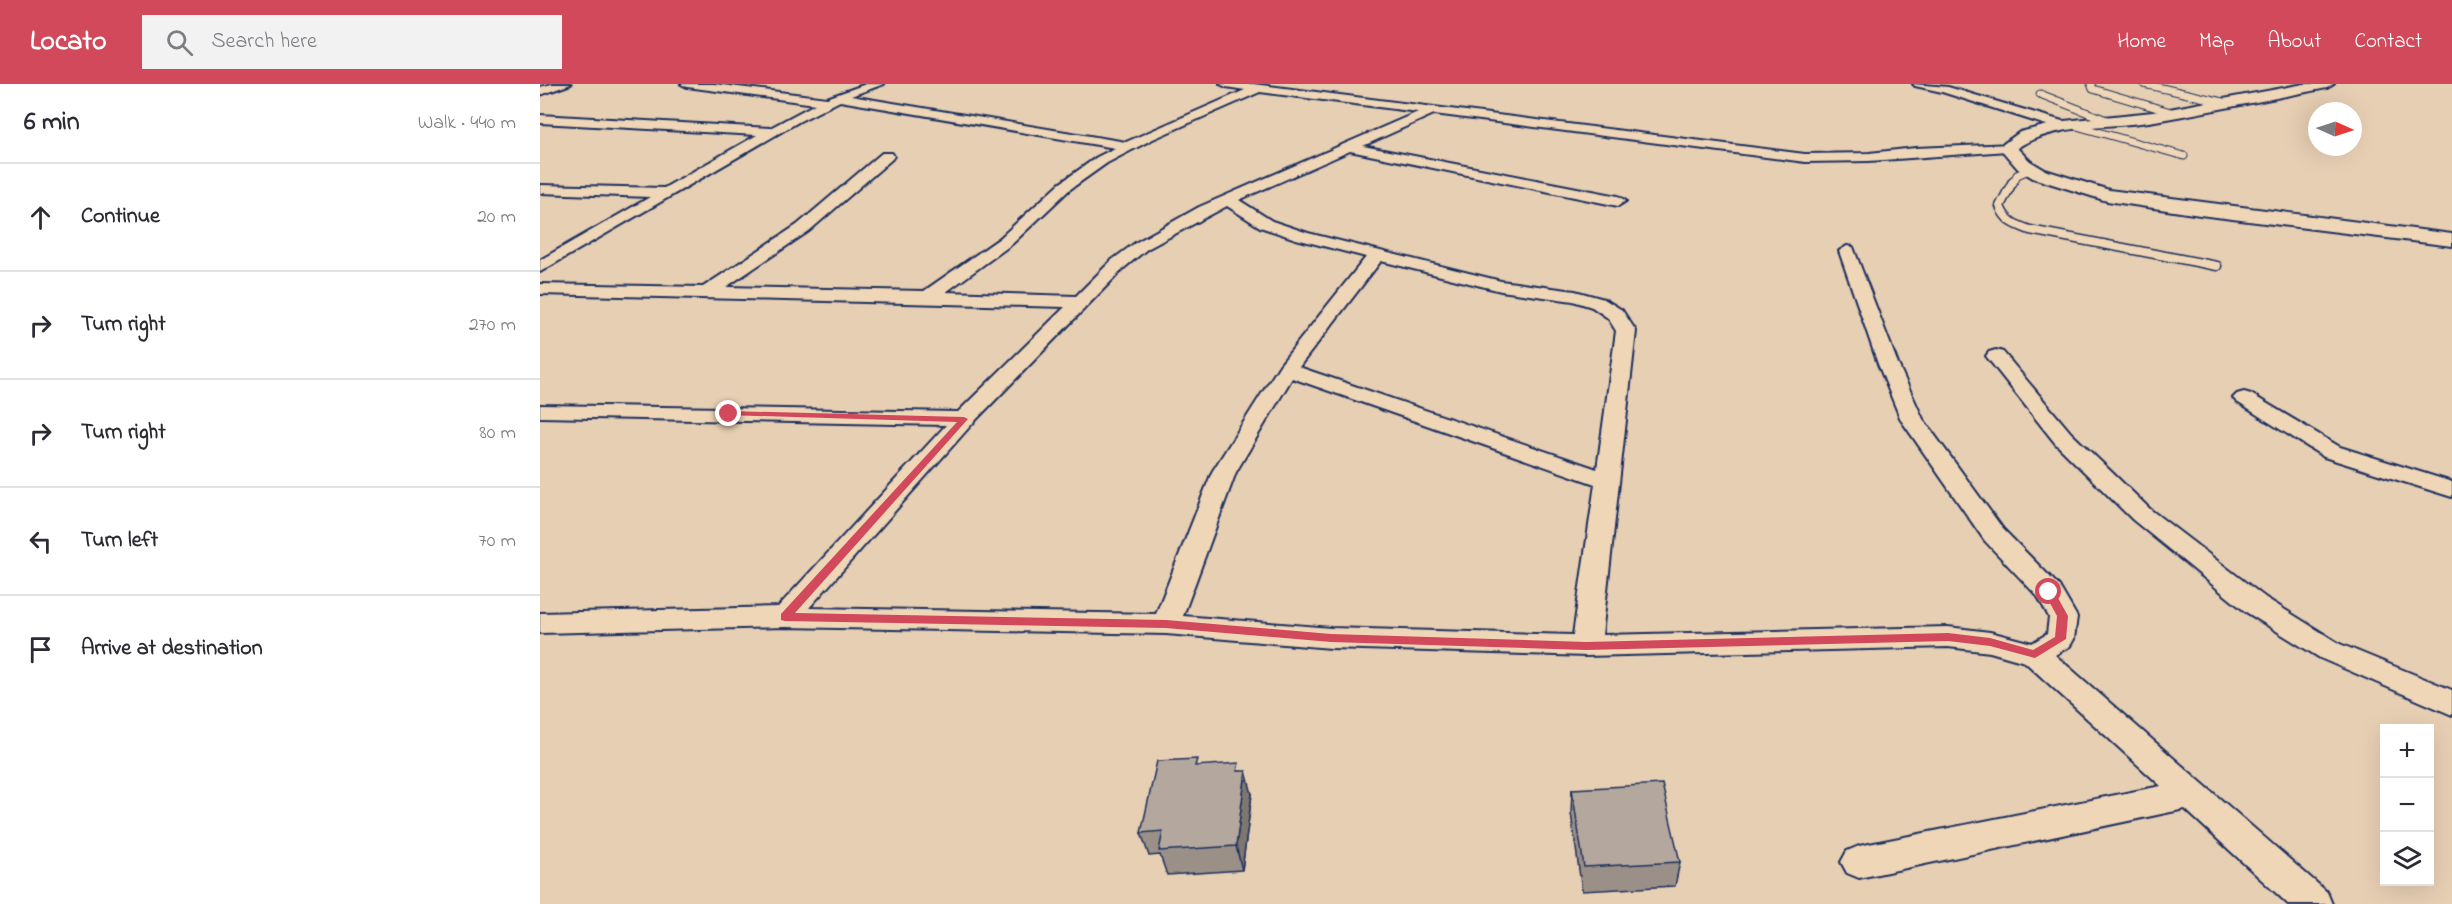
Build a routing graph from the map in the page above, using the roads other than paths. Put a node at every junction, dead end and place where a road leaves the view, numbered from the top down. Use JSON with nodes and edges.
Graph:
{"nodes":[{"id":1,"x":565,"y":84,"type":"edge"},
{"id":2,"x":687,"y":84,"type":"edge"},
{"id":3,"x":878,"y":84,"type":"edge"},
{"id":4,"x":1226,"y":84,"type":"edge"},
{"id":5,"x":1919,"y":84,"type":"edge"},
{"id":6,"x":2091,"y":84,"type":"edge"},
{"id":7,"x":2144,"y":84,"type":"edge"},
{"id":8,"x":2327,"y":84,"type":"edge"},
{"id":9,"x":1259,"y":88,"type":"junction"},
{"id":10,"x":540,"y":91,"type":"edge"},
{"id":11,"x":2040,"y":94,"type":"dead end"},
{"id":12,"x":832,"y":99,"type":"junction"},
{"id":13,"x":2227,"y":103,"type":"junction"},
{"id":14,"x":1434,"y":110,"type":"junction"},
{"id":15,"x":2174,"y":113,"type":"junction"},
{"id":16,"x":540,"y":119,"type":"edge"},
{"id":17,"x":2109,"y":122,"type":"junction"},
{"id":18,"x":2069,"y":125,"type":"junction"},
{"id":19,"x":773,"y":132,"type":"junction"},
{"id":20,"x":1126,"y":146,"type":"junction"},
{"id":21,"x":1350,"y":147,"type":"junction"},
{"id":22,"x":2007,"y":147,"type":"junction"},
{"id":23,"x":887,"y":156,"type":"dead end"},
{"id":24,"x":2184,"y":156,"type":"dead end"},
{"id":25,"x":2031,"y":169,"type":"junction"},
{"id":26,"x":540,"y":189,"type":"edge"},
{"id":27,"x":669,"y":193,"type":"junction"},
{"id":28,"x":1228,"y":200,"type":"junction"},
{"id":29,"x":1618,"y":201,"type":"dead end"},
{"id":30,"x":2452,"y":240,"type":"edge"},
{"id":31,"x":1847,"y":251,"type":"dead end"},
{"id":32,"x":1376,"y":256,"type":"junction"},
{"id":33,"x":2217,"y":266,"type":"dead end"},
{"id":34,"x":540,"y":267,"type":"edge"},
{"id":35,"x":540,"y":289,"type":"edge"},
{"id":36,"x":707,"y":292,"type":"junction"},
{"id":37,"x":927,"y":297,"type":"junction"},
{"id":38,"x":1080,"y":302,"type":"junction"},
{"id":39,"x":1996,"y":356,"type":"dead end"},
{"id":40,"x":1287,"y":369,"type":"junction"},
{"id":41,"x":2244,"y":398,"type":"dead end"},
{"id":42,"x":540,"y":411,"type":"edge"},
{"id":43,"x":964,"y":419,"type":"junction"},
{"id":44,"x":1607,"y":480,"type":"junction"},
{"id":45,"x":2452,"y":490,"type":"edge"},
{"id":46,"x":785,"y":617,"type":"junction"},
{"id":47,"x":540,"y":623,"type":"edge"},
{"id":48,"x":1166,"y":624,"type":"junction"},
{"id":49,"x":1586,"y":646,"type":"junction"},
{"id":50,"x":2035,"y":654,"type":"junction"},
{"id":51,"x":2452,"y":703,"type":"edge"},
{"id":52,"x":2192,"y":794,"type":"junction"},
{"id":53,"x":1858,"y":862,"type":"dead end"},
{"id":54,"x":2314,"y":904,"type":"edge"}],
"edges":[{"from":1,"to":10,"type":"street"},
{"from":2,"to":12,"type":"street"},
{"from":3,"to":12,"type":"street"},
{"from":4,"to":9,"type":"street"},
{"from":5,"to":18,"type":"street"},
{"from":6,"to":15,"type":"lane"},
{"from":7,"to":13,"type":"lane"},
{"from":8,"to":13,"type":"street"},
{"from":9,"to":14,"type":"street"},
{"from":9,"to":20,"type":"street"},
{"from":11,"to":17,"type":"lane"},
{"from":12,"to":19,"type":"street"},
{"from":12,"to":20,"type":"street"},
{"from":13,"to":15,"type":"street"},
{"from":14,"to":21,"type":"street"},
{"from":14,"to":22,"type":"street"},
{"from":15,"to":17,"type":"street"},
{"from":16,"to":19,"type":"street"},
{"from":17,"to":18,"type":"street"},
{"from":18,"to":22,"type":"street"},
{"from":18,"to":24,"type":"lane"},
{"from":19,"to":27,"type":"street"},
{"from":20,"to":37,"type":"street"},
{"from":21,"to":28,"type":"street"},
{"from":21,"to":29,"type":"street"},
{"from":22,"to":25,"type":"street"},
{"from":23,"to":36,"type":"street"},
{"from":25,"to":30,"type":"street"},
{"from":25,"to":33,"type":"lane"},
{"from":26,"to":27,"type":"street"},
{"from":27,"to":34,"type":"street"},
{"from":28,"to":32,"type":"street"},
{"from":28,"to":38,"type":"street"},
{"from":31,"to":50,"type":"street"},
{"from":32,"to":40,"type":"street"},
{"from":32,"to":44,"type":"street"},
{"from":35,"to":36,"type":"street"},
{"from":36,"to":37,"type":"street"},
{"from":37,"to":38,"type":"street"},
{"from":38,"to":43,"type":"street"},
{"from":39,"to":51,"type":"street"},
{"from":40,"to":44,"type":"street"},
{"from":40,"to":48,"type":"street"},
{"from":41,"to":45,"type":"street"},
{"from":42,"to":43,"type":"street"},
{"from":43,"to":46,"type":"street"},
{"from":44,"to":49,"type":"street"},
{"from":46,"to":47,"type":"street"},
{"from":46,"to":48,"type":"street"},
{"from":48,"to":49,"type":"street"},
{"from":49,"to":50,"type":"street"},
{"from":50,"to":52,"type":"street"},
{"from":52,"to":53,"type":"street"},
{"from":52,"to":54,"type":"street"}]}
